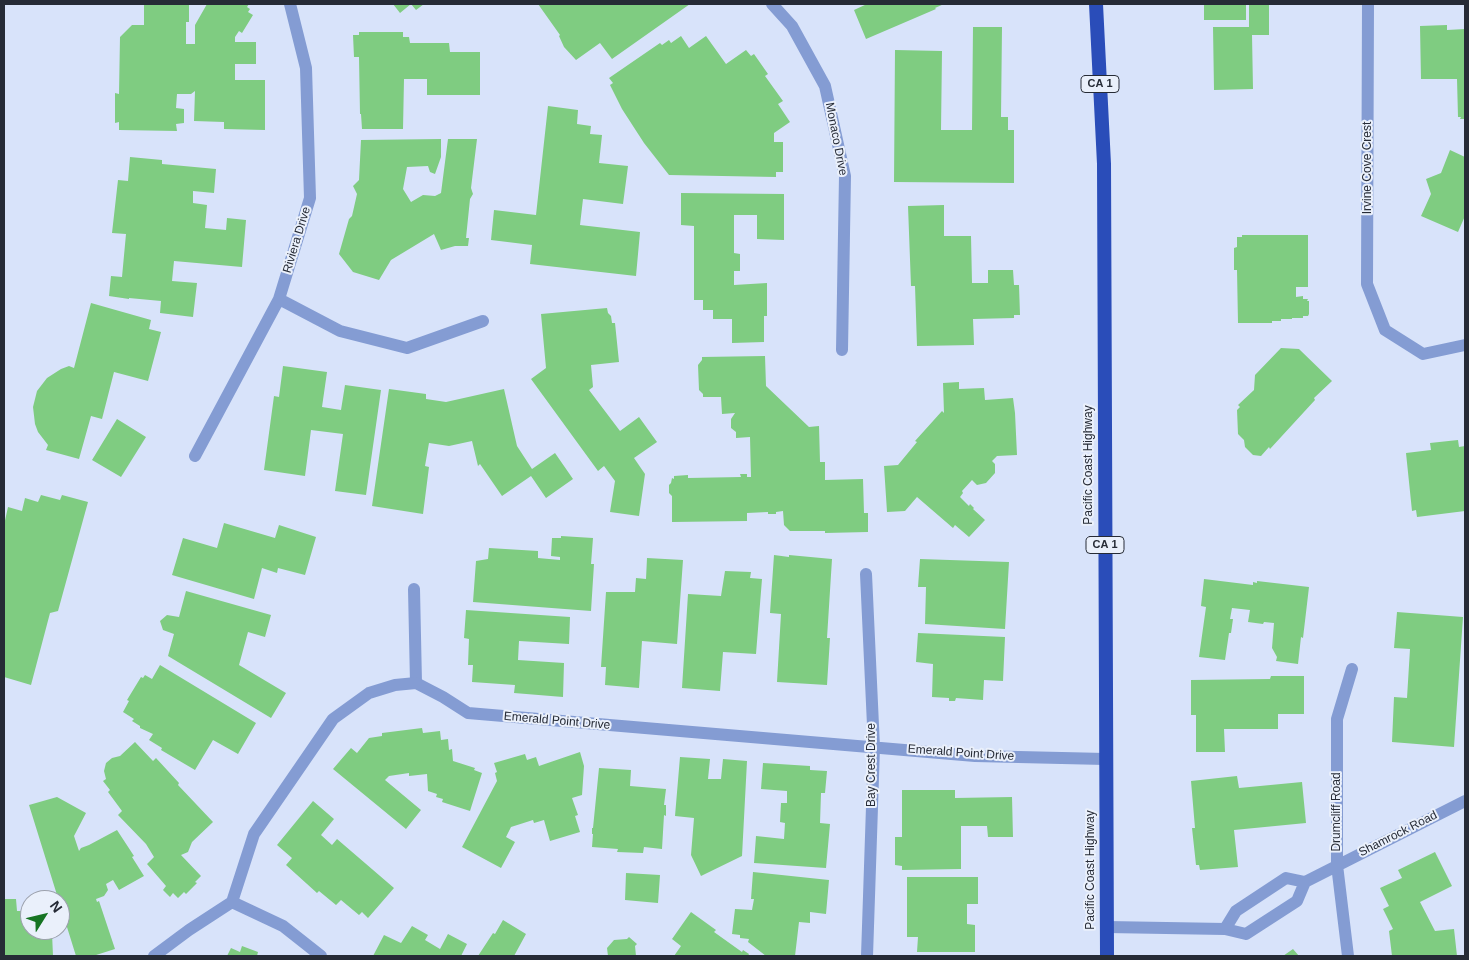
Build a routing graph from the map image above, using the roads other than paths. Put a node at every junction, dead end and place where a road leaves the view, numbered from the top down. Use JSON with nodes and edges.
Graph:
{"nodes":[{"id":1,"x":290,"y":4,"type":"edge"},
{"id":2,"x":772,"y":4,"type":"edge"},
{"id":3,"x":1096,"y":4,"type":"edge"},
{"id":4,"x":1368,"y":4,"type":"edge"},
{"id":5,"x":279,"y":299,"type":"junction"},
{"id":6,"x":483,"y":321,"type":"dead end"},
{"id":7,"x":1465,"y":345,"type":"edge"},
{"id":8,"x":842,"y":350,"type":"dead end"},
{"id":9,"x":195,"y":456,"type":"dead end"},
{"id":10,"x":866,"y":574,"type":"dead end"},
{"id":11,"x":414,"y":589,"type":"dead end"},
{"id":12,"x":1352,"y":669,"type":"dead end"},
{"id":13,"x":416,"y":683,"type":"junction"},
{"id":14,"x":874,"y":747,"type":"junction"},
{"id":15,"x":1105,"y":760,"type":"junction"},
{"id":16,"x":1465,"y":802,"type":"edge"},
{"id":17,"x":1337,"y":865,"type":"junction"},
{"id":18,"x":1305,"y":882,"type":"junction"},
{"id":19,"x":232,"y":902,"type":"junction"},
{"id":20,"x":1107,"y":927,"type":"junction"},
{"id":21,"x":1225,"y":929,"type":"junction"},
{"id":22,"x":154,"y":956,"type":"edge"},
{"id":23,"x":321,"y":956,"type":"edge"},
{"id":24,"x":867,"y":956,"type":"edge"},
{"id":25,"x":1107,"y":956,"type":"edge"},
{"id":26,"x":1348,"y":956,"type":"edge"}],
"edges":[{"from":1,"to":5,"type":"street","name":"Riviera Drive"},
{"from":2,"to":8,"type":"street","name":"Monaco Drive"},
{"from":3,"to":15,"type":"highway","name":"Pacific Coast Highway","number":"CA 1"},
{"from":4,"to":7,"type":"street","name":"Irvine Cove Crest"},
{"from":5,"to":6,"type":"street"},
{"from":5,"to":9,"type":"street","name":"Riviera Drive"},
{"from":10,"to":14,"type":"street","name":"Bay Crest Drive"},
{"from":11,"to":13,"type":"street"},
{"from":12,"to":17,"type":"street","name":"Drumcliff Road"},
{"from":13,"to":14,"type":"street","name":"Emerald Point Drive"},
{"from":13,"to":19,"type":"street"},
{"from":14,"to":15,"type":"street","name":"Emerald Point Drive"},
{"from":14,"to":24,"type":"street","name":"Bay Crest Drive"},
{"from":15,"to":20,"type":"highway","name":"Pacific Coast Highway","number":"CA 1"},
{"from":16,"to":17,"type":"street","name":"Shamrock Road"},
{"from":17,"to":18,"type":"street","name":"Shamrock Road"},
{"from":17,"to":26,"type":"street","name":"Drumcliff Road"},
{"from":18,"to":21,"type":"street"},
{"from":18,"to":21,"type":"street"},
{"from":19,"to":22,"type":"street"},
{"from":19,"to":23,"type":"street"},
{"from":20,"to":21,"type":"street"},
{"from":20,"to":25,"type":"highway","name":"Pacific Coast Highway","number":"CA 1"}]}
